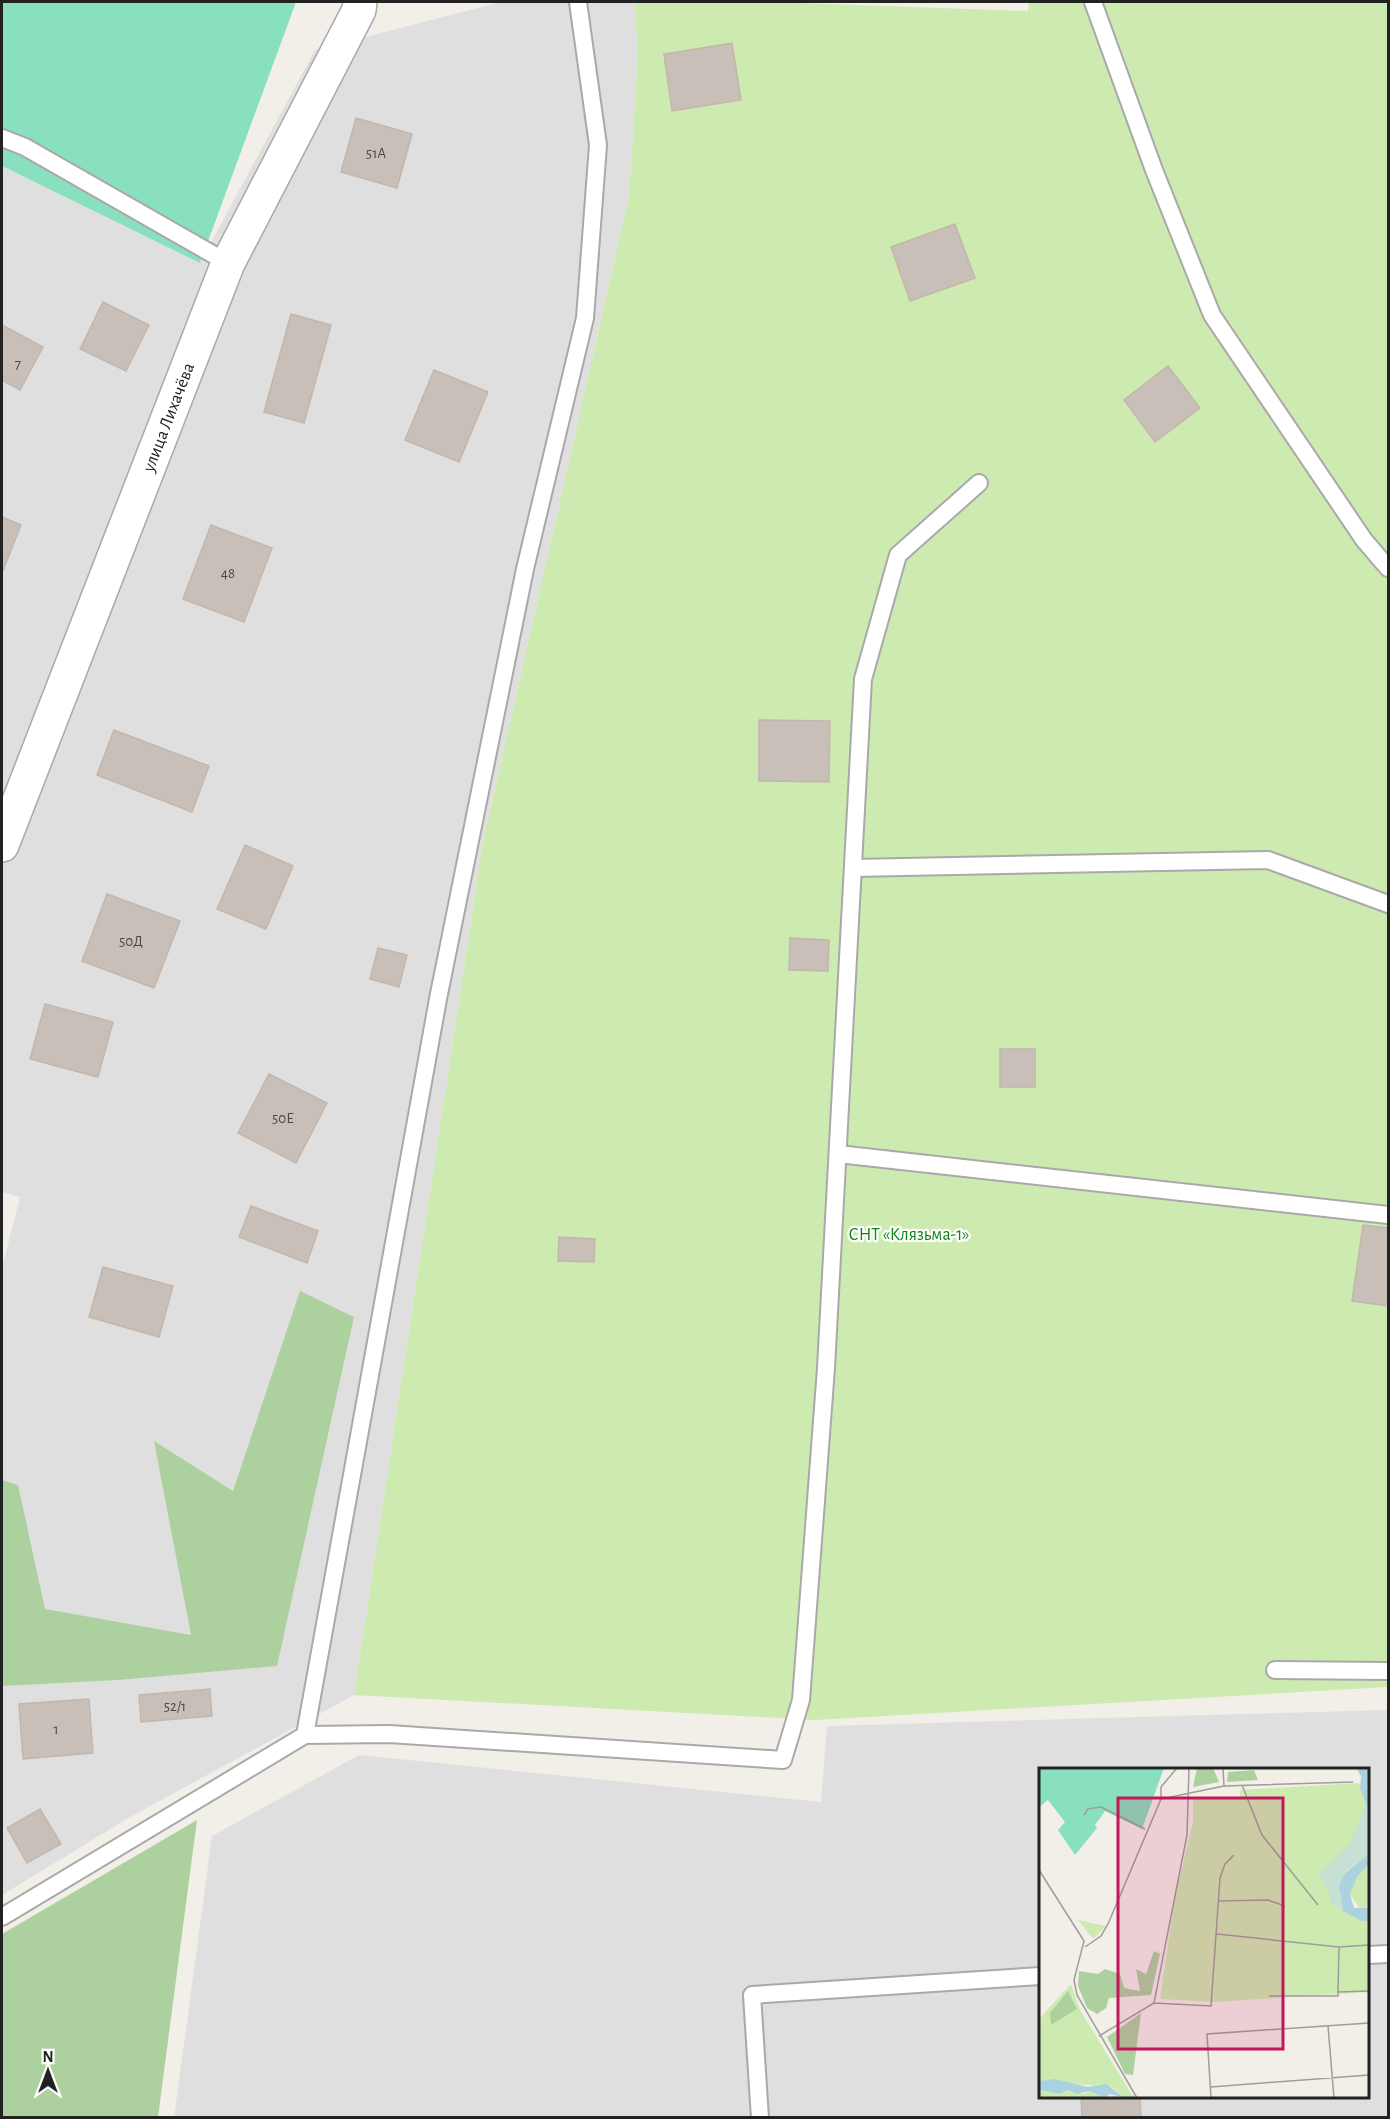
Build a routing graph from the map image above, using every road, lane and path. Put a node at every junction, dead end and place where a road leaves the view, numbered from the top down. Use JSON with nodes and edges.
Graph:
{"nodes":[{"id":1,"x":578,"y":2,"type":"edge"},
{"id":2,"x":1093,"y":2,"type":"edge"},
{"id":3,"x":368,"y":4,"type":"edge"},
{"id":4,"x":2,"y":138,"type":"edge"},
{"id":5,"x":228,"y":263,"type":"junction"},
{"id":6,"x":979,"y":483,"type":"dead end"},
{"id":7,"x":1389,"y":568,"type":"edge"},
{"id":8,"x":2,"y":845,"type":"edge"},
{"id":9,"x":853,"y":868,"type":"junction"},
{"id":10,"x":1389,"y":904,"type":"edge"},
{"id":11,"x":838,"y":1154,"type":"junction"},
{"id":12,"x":1389,"y":1215,"type":"edge"},
{"id":13,"x":1275,"y":1670,"type":"dead end"},
{"id":14,"x":1389,"y":1671,"type":"edge"},
{"id":15,"x":306,"y":1735,"type":"junction"},
{"id":16,"x":2,"y":1917,"type":"edge"},
{"id":17,"x":1389,"y":1954,"type":"edge"},
{"id":18,"x":1369,"y":1955,"type":"edge"},
{"id":19,"x":1039,"y":1976,"type":"edge"},
{"id":20,"x":760,"y":2118,"type":"edge"}],
"edges":[{"from":1,"to":15,"type":"lane"},
{"from":2,"to":7,"type":"lane"},
{"from":3,"to":5,"type":"street","name":"улица Лихачёва"},
{"from":4,"to":5,"type":"lane"},
{"from":5,"to":8,"type":"street","name":"улица Лихачёва"},
{"from":6,"to":9,"type":"lane"},
{"from":9,"to":10,"type":"lane"},
{"from":9,"to":11,"type":"lane"},
{"from":11,"to":12,"type":"lane"},
{"from":11,"to":15,"type":"lane"},
{"from":13,"to":14,"type":"lane"},
{"from":15,"to":16,"type":"lane"},
{"from":17,"to":18,"type":"lane"},
{"from":19,"to":20,"type":"lane"}]}
